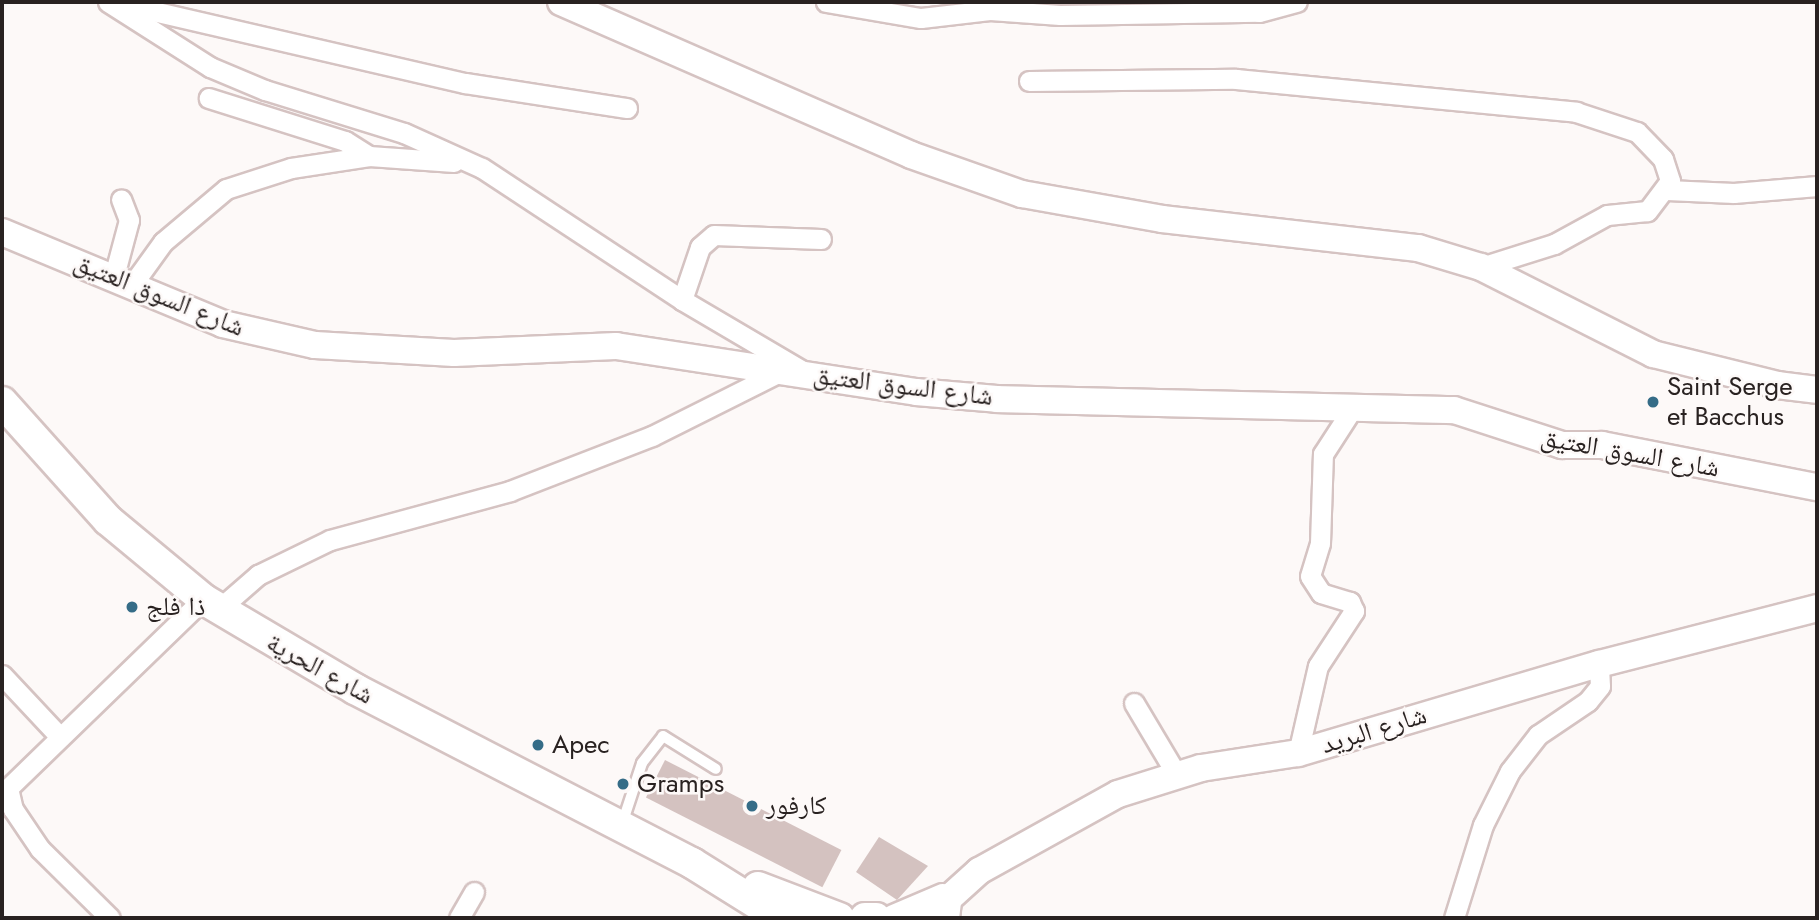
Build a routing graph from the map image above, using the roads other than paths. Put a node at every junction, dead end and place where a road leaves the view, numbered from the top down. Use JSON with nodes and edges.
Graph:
{"nodes":[{"id":1,"x":110,"y":2,"type":"edge"},
{"id":2,"x":561,"y":2,"type":"edge"},
{"id":3,"x":826,"y":2,"type":"edge"},
{"id":4,"x":1297,"y":2,"type":"edge"},
{"id":5,"x":1029,"y":81,"type":"dead end"},
{"id":6,"x":209,"y":98,"type":"dead end"},
{"id":7,"x":627,"y":108,"type":"dead end"},
{"id":8,"x":369,"y":156,"type":"junction"},
{"id":9,"x":482,"y":168,"type":"junction"},
{"id":10,"x":1817,"y":186,"type":"edge"},
{"id":11,"x":1667,"y":190,"type":"junction"},
{"id":12,"x":121,"y":199,"type":"dead end"},
{"id":13,"x":2,"y":232,"type":"edge"},
{"id":14,"x":821,"y":239,"type":"dead end"},
{"id":15,"x":1481,"y":267,"type":"junction"},
{"id":16,"x":123,"y":281,"type":"junction"},
{"id":17,"x":682,"y":300,"type":"junction"},
{"id":18,"x":782,"y":371,"type":"junction"},
{"id":19,"x":811,"y":376,"type":"junction"},
{"id":20,"x":1817,"y":390,"type":"edge"},
{"id":21,"x":2,"y":402,"type":"edge"},
{"id":22,"x":1354,"y":406,"type":"junction"},
{"id":23,"x":1817,"y":487,"type":"edge"},
{"id":24,"x":211,"y":605,"type":"junction"},
{"id":25,"x":1817,"y":608,"type":"edge"},
{"id":26,"x":1598,"y":664,"type":"junction"},
{"id":27,"x":2,"y":675,"type":"edge"},
{"id":28,"x":1134,"y":703,"type":"dead end"},
{"id":29,"x":60,"y":737,"type":"junction"},
{"id":30,"x":1297,"y":753,"type":"junction"},
{"id":31,"x":716,"y":769,"type":"dead end"},
{"id":32,"x":1177,"y":775,"type":"junction"},
{"id":33,"x":5,"y":791,"type":"edge"},
{"id":34,"x":622,"y":824,"type":"junction"},
{"id":35,"x":692,"y":863,"type":"junction"},
{"id":36,"x":474,"y":892,"type":"dead end"},
{"id":37,"x":942,"y":908,"type":"edge"},
{"id":38,"x":774,"y":916,"type":"edge"},
{"id":39,"x":110,"y":918,"type":"edge"},
{"id":40,"x":459,"y":918,"type":"edge"},
{"id":41,"x":839,"y":918,"type":"edge"},
{"id":42,"x":865,"y":918,"type":"edge"},
{"id":43,"x":876,"y":918,"type":"edge"},
{"id":44,"x":894,"y":918,"type":"edge"},
{"id":45,"x":1454,"y":918,"type":"edge"}],
"edges":[{"from":1,"to":7,"type":"street"},
{"from":1,"to":9,"type":"street"},
{"from":2,"to":15,"type":"main road"},
{"from":3,"to":4,"type":"street"},
{"from":5,"to":11,"type":"street"},
{"from":6,"to":8,"type":"street"},
{"from":8,"to":9,"type":"street"},
{"from":8,"to":16,"type":"street"},
{"from":9,"to":17,"type":"street"},
{"from":10,"to":11,"type":"street"},
{"from":11,"to":15,"type":"street"},
{"from":12,"to":16,"type":"street"},
{"from":13,"to":16,"type":"main road","name":"شارع السوق العتيق"},
{"from":14,"to":17,"type":"street"},
{"from":15,"to":20,"type":"main road"},
{"from":16,"to":18,"type":"main road","name":"شارع السوق العتيق"},
{"from":17,"to":19,"type":"street"},
{"from":18,"to":19,"type":"main road","name":"شارع السوق العتيق"},
{"from":18,"to":24,"type":"street"},
{"from":19,"to":22,"type":"main road","name":"شارع السوق العتيق"},
{"from":21,"to":24,"type":"main road","name":"شارع الحرية"},
{"from":22,"to":23,"type":"main road","name":"شارع السوق العتيق"},
{"from":22,"to":30,"type":"street"},
{"from":24,"to":29,"type":"street"},
{"from":24,"to":34,"type":"main road","name":"شارع الحرية"},
{"from":25,"to":26,"type":"main road","name":"شارع البريد"},
{"from":26,"to":30,"type":"main road","name":"شارع البريد"},
{"from":26,"to":45,"type":"street"},
{"from":27,"to":29,"type":"street"},
{"from":28,"to":32,"type":"street"},
{"from":29,"to":33,"type":"street"},
{"from":30,"to":32,"type":"main road","name":"شارع البريد"},
{"from":31,"to":34,"type":"lane"},
{"from":32,"to":37,"type":"main road","name":"شارع البريد"},
{"from":33,"to":39,"type":"street"},
{"from":34,"to":35,"type":"main road","name":"شارع الحرية"},
{"from":35,"to":38,"type":"main road"},
{"from":35,"to":41,"type":"main road"},
{"from":36,"to":40,"type":"street"},
{"from":37,"to":44,"type":"main road","name":"شارع البريد"},
{"from":42,"to":43,"type":"main road"}]}
